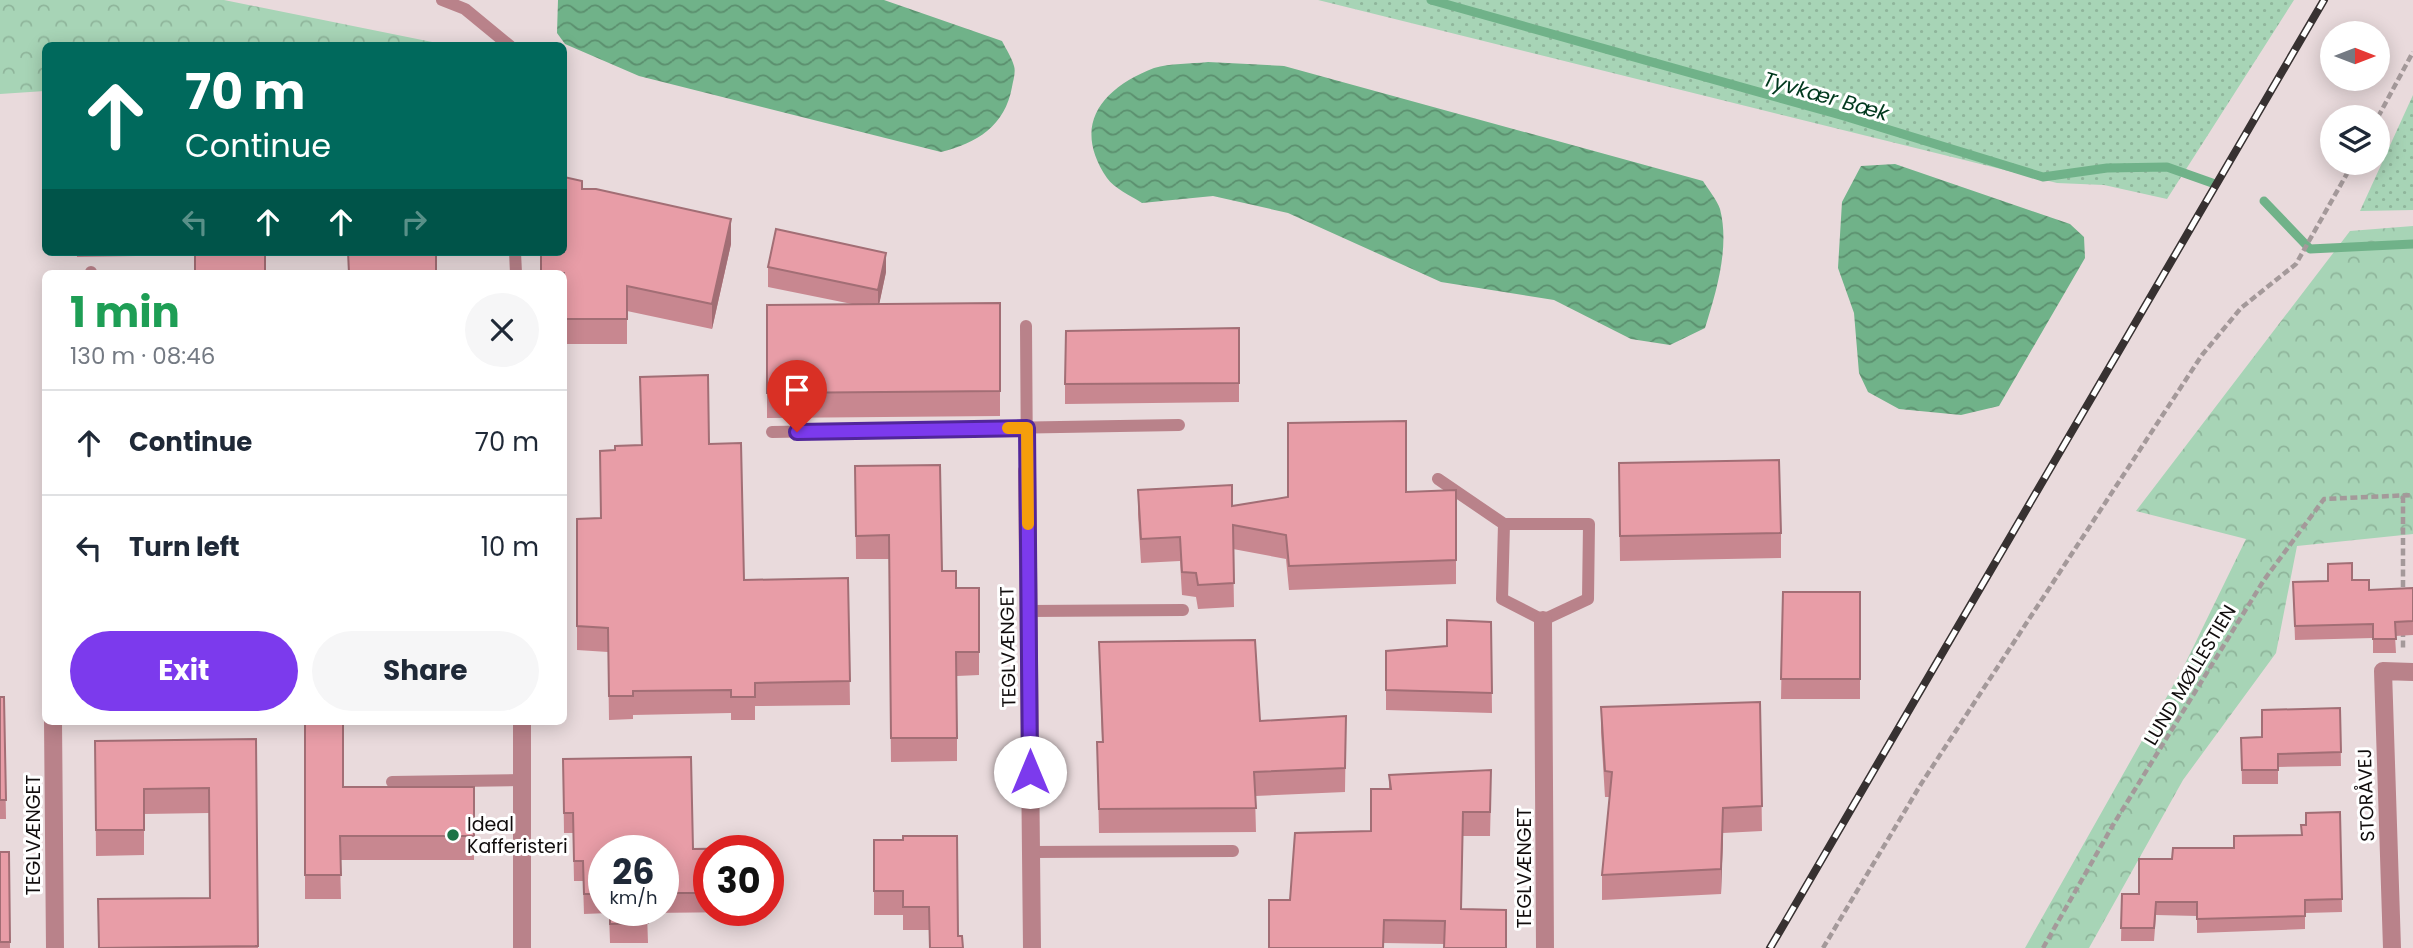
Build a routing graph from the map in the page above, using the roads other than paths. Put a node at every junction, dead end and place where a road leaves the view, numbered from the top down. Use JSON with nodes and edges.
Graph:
{"nodes":[{"id":1,"x":442,"y":0,"type":"edge"},
{"id":2,"x":505,"y":42,"type":"edge"},
{"id":3,"x":1026,"y":326,"type":"dead end"},
{"id":4,"x":1179,"y":425,"type":"dead end"},
{"id":5,"x":1027,"y":428,"type":"junction"},
{"id":6,"x":772,"y":432,"type":"dead end"},
{"id":7,"x":1027,"y":471,"type":"joint"},
{"id":8,"x":1438,"y":478,"type":"dead end"},
{"id":9,"x":1504,"y":524,"type":"junction"},
{"id":10,"x":1183,"y":610,"type":"dead end"},
{"id":11,"x":1029,"y":611,"type":"junction"},
{"id":12,"x":1543,"y":620,"type":"junction"},
{"id":13,"x":2408,"y":672,"type":"edge"},
{"id":14,"x":53,"y":725,"type":"edge"},
{"id":15,"x":522,"y":725,"type":"edge"},
{"id":16,"x":522,"y":780,"type":"junction"},
{"id":17,"x":392,"y":782,"type":"dead end"},
{"id":18,"x":1233,"y":851,"type":"dead end"},
{"id":19,"x":1031,"y":852,"type":"junction"},
{"id":20,"x":55,"y":948,"type":"edge"},
{"id":21,"x":522,"y":948,"type":"edge"},
{"id":22,"x":1032,"y":948,"type":"edge"},
{"id":23,"x":1545,"y":948,"type":"edge"},
{"id":24,"x":2392,"y":948,"type":"edge"}],
"edges":[{"from":1,"to":2,"type":"lane"},
{"from":3,"to":5,"type":"lane"},
{"from":4,"to":5,"type":"lane"},
{"from":5,"to":6,"type":"lane"},
{"from":5,"to":7,"type":"lane"},
{"from":7,"to":11,"type":"street","name":"TEGLVÆNGET"},
{"from":8,"to":9,"type":"lane"},
{"from":9,"to":12,"type":"lane"},
{"from":9,"to":12,"type":"lane"},
{"from":10,"to":11,"type":"lane"},
{"from":11,"to":19,"type":"street","name":"TEGLVÆNGET"},
{"from":12,"to":23,"type":"street","name":"TEGLVÆNGET"},
{"from":13,"to":24,"type":"street","name":"STORÅVEJ"},
{"from":14,"to":20,"type":"street","name":"TEGLVÆNGET"},
{"from":15,"to":16,"type":"street"},
{"from":16,"to":17,"type":"lane"},
{"from":16,"to":21,"type":"street"},
{"from":18,"to":19,"type":"lane"},
{"from":19,"to":22,"type":"street","name":"TEGLVÆNGET"}]}
